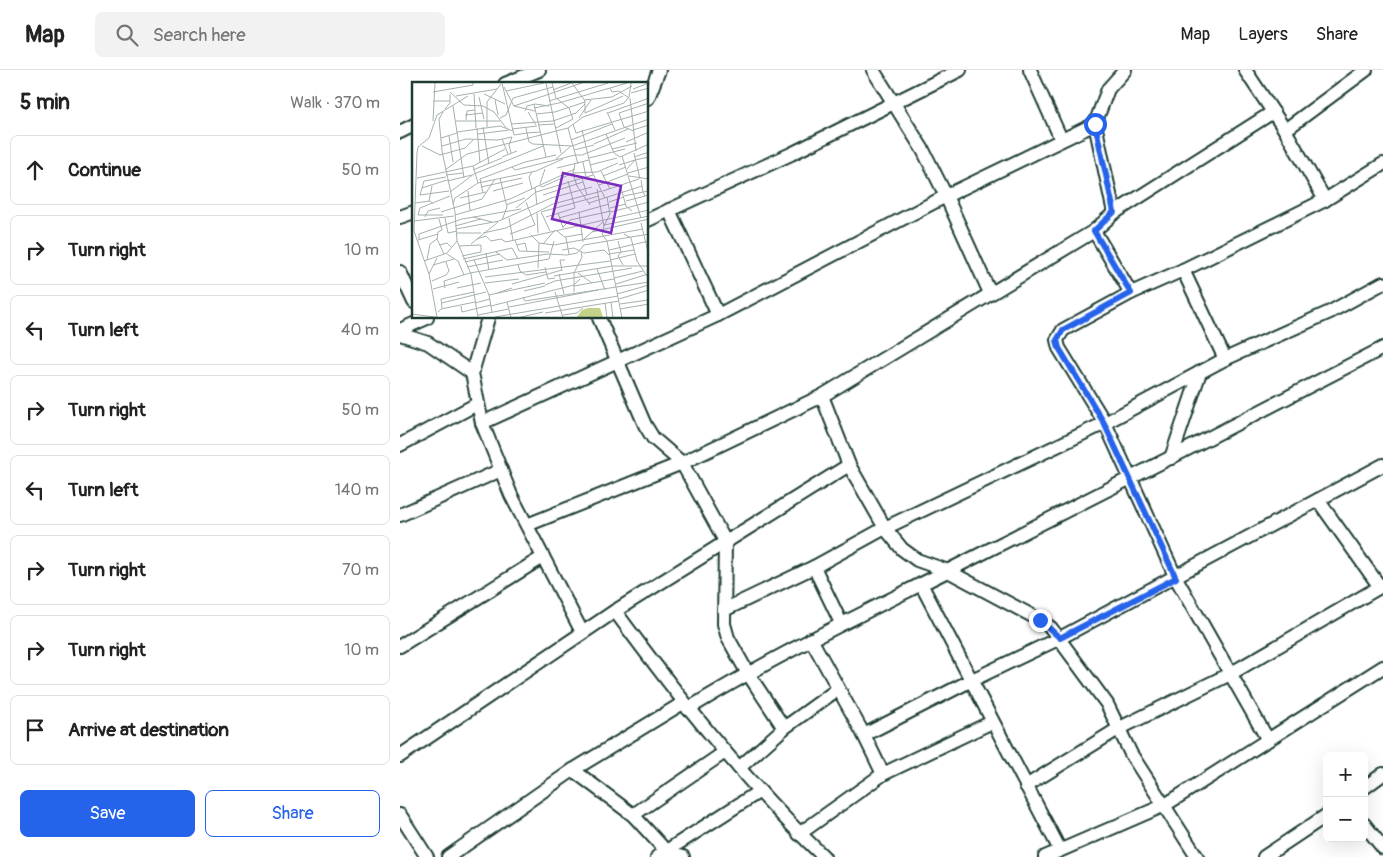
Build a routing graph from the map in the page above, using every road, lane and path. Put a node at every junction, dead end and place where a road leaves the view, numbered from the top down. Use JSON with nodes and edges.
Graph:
{"nodes":[{"id":1,"x":539,"y":70,"type":"edge"},
{"id":2,"x":660,"y":70,"type":"edge"},
{"id":3,"x":873,"y":70,"type":"edge"},
{"id":4,"x":960,"y":70,"type":"edge"},
{"id":5,"x":1030,"y":70,"type":"edge"},
{"id":6,"x":1124,"y":70,"type":"edge"},
{"id":7,"x":1245,"y":70,"type":"edge"},
{"id":8,"x":1366,"y":70,"type":"edge"},
{"id":9,"x":526,"y":76,"type":"edge"},
{"id":10,"x":510,"y":82,"type":"edge"},
{"id":11,"x":649,"y":96,"type":"edge"},
{"id":12,"x":893,"y":103,"type":"junction"},
{"id":13,"x":1273,"y":112,"type":"junction"},
{"id":14,"x":1095,"y":124,"type":"junction"},
{"id":15,"x":412,"y":126,"type":"edge"},
{"id":16,"x":1285,"y":130,"type":"junction"},
{"id":17,"x":400,"y":132,"type":"edge"},
{"id":18,"x":1061,"y":139,"type":"junction"},
{"id":19,"x":1383,"y":164,"type":"edge"},
{"id":20,"x":946,"y":196,"type":"junction"},
{"id":21,"x":1325,"y":200,"type":"junction"},
{"id":22,"x":668,"y":210,"type":"junction"},
{"id":23,"x":1114,"y":212,"type":"junction"},
{"id":24,"x":412,"y":213,"type":"edge"},
{"id":25,"x":400,"y":217,"type":"edge"},
{"id":26,"x":649,"y":220,"type":"edge"},
{"id":27,"x":1094,"y":231,"type":"junction"},
{"id":28,"x":1183,"y":270,"type":"junction"},
{"id":29,"x":400,"y":272,"type":"edge"},
{"id":30,"x":1383,"y":283,"type":"edge"},
{"id":31,"x":990,"y":293,"type":"junction"},
{"id":32,"x":1131,"y":293,"type":"junction"},
{"id":33,"x":412,"y":298,"type":"edge"},
{"id":34,"x":718,"y":315,"type":"junction"},
{"id":35,"x":421,"y":319,"type":"edge"},
{"id":36,"x":488,"y":319,"type":"edge"},
{"id":37,"x":599,"y":319,"type":"edge"},
{"id":38,"x":400,"y":330,"type":"edge"},
{"id":39,"x":400,"y":334,"type":"edge"},
{"id":40,"x":1383,"y":348,"type":"edge"},
{"id":41,"x":1225,"y":359,"type":"junction"},
{"id":42,"x":616,"y":362,"type":"junction"},
{"id":43,"x":1200,"y":372,"type":"junction"},
{"id":44,"x":472,"y":374,"type":"junction"},
{"id":45,"x":822,"y":396,"type":"junction"},
{"id":46,"x":477,"y":404,"type":"junction"},
{"id":47,"x":482,"y":423,"type":"junction"},
{"id":48,"x":1104,"y":423,"type":"junction"},
{"id":49,"x":400,"y":445,"type":"edge"},
{"id":50,"x":1171,"y":458,"type":"junction"},
{"id":51,"x":682,"y":463,"type":"junction"},
{"id":52,"x":849,"y":465,"type":"junction"},
{"id":53,"x":1383,"y":465,"type":"edge"},
{"id":54,"x":501,"y":470,"type":"junction"},
{"id":55,"x":1130,"y":479,"type":"junction"},
{"id":56,"x":1318,"y":500,"type":"junction"},
{"id":57,"x":400,"y":515,"type":"edge"},
{"id":58,"x":527,"y":525,"type":"junction"},
{"id":59,"x":885,"y":528,"type":"junction"},
{"id":60,"x":725,"y":541,"type":"junction"},
{"id":61,"x":543,"y":557,"type":"junction"},
{"id":62,"x":814,"y":567,"type":"junction"},
{"id":63,"x":948,"y":571,"type":"junction"},
{"id":64,"x":1176,"y":578,"type":"junction"},
{"id":65,"x":921,"y":584,"type":"junction"},
{"id":66,"x":1382,"y":586,"type":"edge"},
{"id":67,"x":724,"y":610,"type":"junction"},
{"id":68,"x":614,"y":611,"type":"junction"},
{"id":69,"x":842,"y":623,"type":"junction"},
{"id":70,"x":582,"y":632,"type":"junction"},
{"id":71,"x":1060,"y":638,"type":"junction"},
{"id":72,"x":811,"y":639,"type":"junction"},
{"id":73,"x":400,"y":646,"type":"edge"},
{"id":74,"x":1382,"y":671,"type":"edge"},
{"id":75,"x":747,"y":672,"type":"junction"},
{"id":76,"x":1230,"y":674,"type":"junction"},
{"id":77,"x":970,"y":681,"type":"junction"},
{"id":78,"x":838,"y":689,"type":"junction"},
{"id":79,"x":686,"y":706,"type":"junction"},
{"id":80,"x":992,"y":722,"type":"junction"},
{"id":81,"x":784,"y":728,"type":"junction"},
{"id":82,"x":1118,"y":729,"type":"junction"},
{"id":83,"x":864,"y":735,"type":"junction"},
{"id":84,"x":1268,"y":740,"type":"junction"},
{"id":85,"x":725,"y":752,"type":"junction"},
{"id":86,"x":400,"y":756,"type":"edge"},
{"id":87,"x":739,"y":768,"type":"junction"},
{"id":88,"x":573,"y":770,"type":"junction"},
{"id":89,"x":883,"y":774,"type":"junction"},
{"id":90,"x":1383,"y":774,"type":"edge"},
{"id":91,"x":1368,"y":785,"type":"edge"},
{"id":92,"x":1026,"y":786,"type":"junction"},
{"id":93,"x":760,"y":791,"type":"junction"},
{"id":94,"x":1164,"y":805,"type":"junction"},
{"id":95,"x":400,"y":815,"type":"edge"},
{"id":96,"x":633,"y":816,"type":"junction"},
{"id":97,"x":1323,"y":818,"type":"edge"},
{"id":98,"x":1368,"y":829,"type":"edge"},
{"id":99,"x":799,"y":834,"type":"junction"},
{"id":100,"x":1383,"y":848,"type":"edge"},
{"id":101,"x":1060,"y":850,"type":"junction"},
{"id":102,"x":662,"y":854,"type":"edge"},
{"id":103,"x":1383,"y":854,"type":"edge"},
{"id":104,"x":427,"y":857,"type":"edge"},
{"id":105,"x":448,"y":857,"type":"edge"},
{"id":106,"x":683,"y":857,"type":"edge"},
{"id":107,"x":824,"y":857,"type":"edge"},
{"id":108,"x":1045,"y":857,"type":"edge"},
{"id":109,"x":1197,"y":857,"type":"edge"},
{"id":110,"x":1264,"y":857,"type":"edge"},
{"id":111,"x":1378,"y":857,"type":"edge"}],
"edges":[{"from":1,"to":9,"type":"street"},
{"from":2,"to":11,"type":"street"},
{"from":3,"to":12,"type":"street"},
{"from":4,"to":12,"type":"street"},
{"from":5,"to":18,"type":"street"},
{"from":6,"to":14,"type":"street"},
{"from":7,"to":13,"type":"street"},
{"from":8,"to":16,"type":"street"},
{"from":9,"to":10,"type":"street"},
{"from":12,"to":20,"type":"street"},
{"from":12,"to":22,"type":"street"},
{"from":13,"to":16,"type":"street"},
{"from":13,"to":23,"type":"street"},
{"from":14,"to":18,"type":"street"},
{"from":14,"to":23,"type":"street"},
{"from":15,"to":17,"type":"street"},
{"from":16,"to":21,"type":"street"},
{"from":18,"to":20,"type":"street"},
{"from":19,"to":21,"type":"street"},
{"from":20,"to":31,"type":"street"},
{"from":20,"to":34,"type":"street"},
{"from":21,"to":28,"type":"street"},
{"from":22,"to":26,"type":"street"},
{"from":22,"to":34,"type":"street"},
{"from":23,"to":27,"type":"street"},
{"from":24,"to":25,"type":"street"},
{"from":27,"to":31,"type":"street"},
{"from":27,"to":32,"type":"street"},
{"from":28,"to":32,"type":"street"},
{"from":28,"to":41,"type":"street"},
{"from":29,"to":33,"type":"street"},
{"from":30,"to":41,"type":"street"},
{"from":31,"to":45,"type":"street"},
{"from":32,"to":48,"type":"street"},
{"from":34,"to":42,"type":"street"},
{"from":35,"to":38,"type":"street"},
{"from":36,"to":44,"type":"street"},
{"from":37,"to":42,"type":"street"},
{"from":39,"to":44,"type":"street"},
{"from":40,"to":50,"type":"street"},
{"from":41,"to":43,"type":"street"},
{"from":42,"to":47,"type":"street"},
{"from":42,"to":51,"type":"street"},
{"from":43,"to":48,"type":"street"},
{"from":43,"to":50,"type":"street"},
{"from":44,"to":46,"type":"street"},
{"from":45,"to":51,"type":"street"},
{"from":45,"to":52,"type":"street"},
{"from":46,"to":47,"type":"street"},
{"from":46,"to":49,"type":"street"},
{"from":47,"to":54,"type":"street"},
{"from":48,"to":55,"type":"street"},
{"from":48,"to":59,"type":"street"},
{"from":50,"to":55,"type":"street"},
{"from":51,"to":58,"type":"street"},
{"from":51,"to":60,"type":"street"},
{"from":52,"to":59,"type":"street"},
{"from":52,"to":60,"type":"street"},
{"from":53,"to":56,"type":"street"},
{"from":54,"to":57,"type":"street"},
{"from":54,"to":58,"type":"street"},
{"from":55,"to":63,"type":"street"},
{"from":55,"to":64,"type":"street"},
{"from":56,"to":64,"type":"street"},
{"from":56,"to":66,"type":"street"},
{"from":58,"to":61,"type":"street"},
{"from":59,"to":62,"type":"street"},
{"from":59,"to":63,"type":"street"},
{"from":60,"to":67,"type":"street"},
{"from":60,"to":68,"type":"street"},
{"from":61,"to":70,"type":"street"},
{"from":61,"to":73,"type":"street"},
{"from":62,"to":67,"type":"street"},
{"from":62,"to":69,"type":"street"},
{"from":63,"to":65,"type":"street"},
{"from":63,"to":71,"type":"street"},
{"from":64,"to":71,"type":"street"},
{"from":64,"to":76,"type":"street"},
{"from":65,"to":69,"type":"street"},
{"from":65,"to":77,"type":"street"},
{"from":66,"to":76,"type":"street"},
{"from":67,"to":75,"type":"street"},
{"from":68,"to":70,"type":"street"},
{"from":68,"to":79,"type":"street"},
{"from":69,"to":72,"type":"street"},
{"from":70,"to":86,"type":"street"},
{"from":71,"to":77,"type":"street"},
{"from":71,"to":82,"type":"street"},
{"from":72,"to":75,"type":"street"},
{"from":72,"to":78,"type":"street"},
{"from":74,"to":84,"type":"street"},
{"from":75,"to":79,"type":"street"},
{"from":75,"to":81,"type":"street"},
{"from":76,"to":82,"type":"street"},
{"from":76,"to":84,"type":"street"},
{"from":77,"to":80,"type":"street"},
{"from":77,"to":83,"type":"street"},
{"from":78,"to":81,"type":"street"},
{"from":78,"to":83,"type":"street"},
{"from":79,"to":85,"type":"street"},
{"from":79,"to":88,"type":"street"},
{"from":80,"to":89,"type":"street"},
{"from":80,"to":92,"type":"street"},
{"from":81,"to":87,"type":"street"},
{"from":82,"to":92,"type":"street"},
{"from":82,"to":94,"type":"street"},
{"from":83,"to":89,"type":"street"},
{"from":84,"to":94,"type":"street"},
{"from":85,"to":87,"type":"street"},
{"from":85,"to":96,"type":"street"},
{"from":87,"to":93,"type":"street"},
{"from":88,"to":96,"type":"street"},
{"from":88,"to":105,"type":"street"},
{"from":89,"to":99,"type":"street"},
{"from":90,"to":91,"type":"street"},
{"from":92,"to":101,"type":"street"},
{"from":93,"to":99,"type":"street"},
{"from":93,"to":102,"type":"street"},
{"from":94,"to":101,"type":"street"},
{"from":94,"to":109,"type":"street"},
{"from":95,"to":104,"type":"street"},
{"from":96,"to":102,"type":"street"},
{"from":97,"to":110,"type":"street"},
{"from":98,"to":100,"type":"street"},
{"from":99,"to":107,"type":"street"},
{"from":101,"to":108,"type":"street"},
{"from":102,"to":106,"type":"street"},
{"from":103,"to":111,"type":"street"}]}
